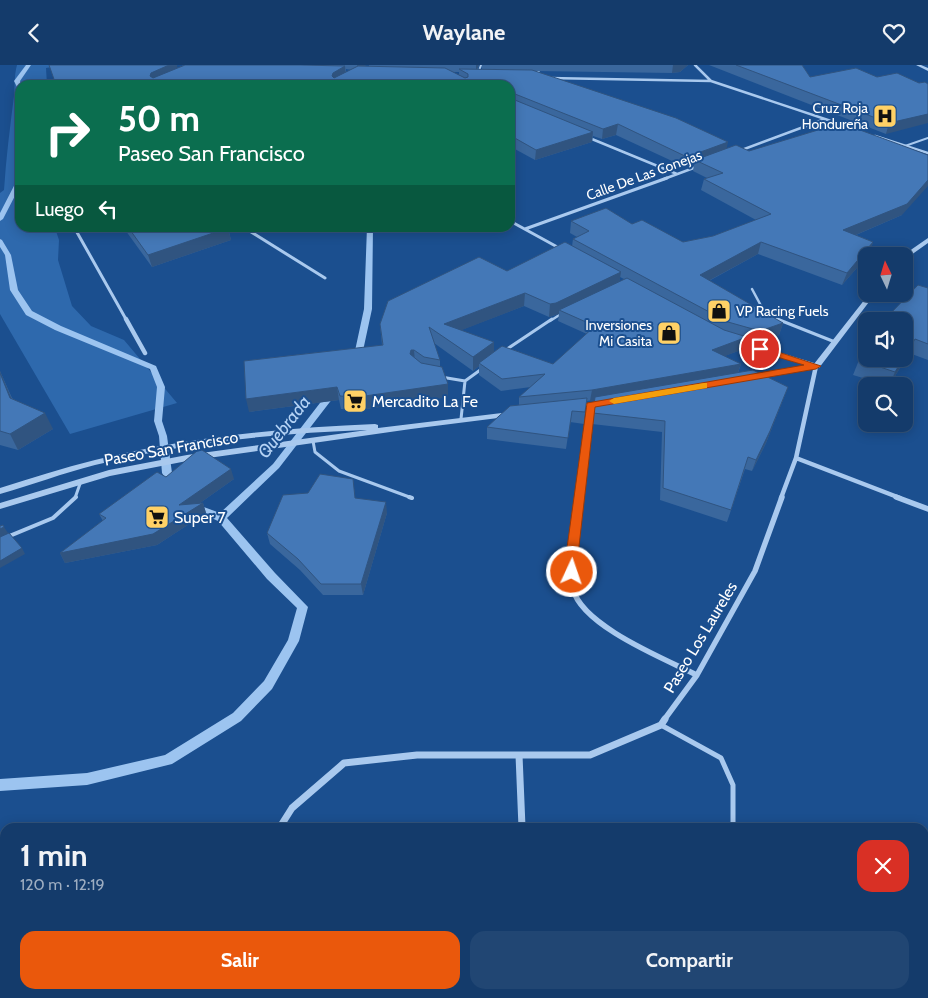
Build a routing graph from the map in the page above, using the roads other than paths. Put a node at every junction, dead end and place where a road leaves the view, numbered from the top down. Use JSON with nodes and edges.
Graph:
{"nodes":[{"id":1,"x":481,"y":65,"type":"edge"},
{"id":2,"x":695,"y":65,"type":"edge"},
{"id":3,"x":918,"y":65,"type":"edge"},
{"id":4,"x":928,"y":70,"type":"edge"},
{"id":5,"x":478,"y":76,"type":"edge"},
{"id":6,"x":545,"y":77,"type":"edge"},
{"id":7,"x":711,"y":81,"type":"junction"},
{"id":8,"x":824,"y":119,"type":"junction"},
{"id":9,"x":851,"y":128,"type":"edge"},
{"id":10,"x":869,"y":134,"type":"edge"},
{"id":11,"x":586,"y":137,"type":"edge"},
{"id":12,"x":928,"y":138,"type":"edge"},
{"id":13,"x":906,"y":146,"type":"junction"},
{"id":14,"x":732,"y":153,"type":"edge"},
{"id":15,"x":928,"y":153,"type":"edge"},
{"id":16,"x":705,"y":164,"type":"edge"},
{"id":17,"x":677,"y":174,"type":"junction"},
{"id":18,"x":515,"y":224,"type":"edge"},
{"id":19,"x":525,"y":229,"type":"junction"},
{"id":20,"x":77,"y":232,"type":"edge"},
{"id":21,"x":251,"y":232,"type":"edge"},
{"id":22,"x":928,"y":239,"type":"edge"},
{"id":23,"x":913,"y":252,"type":"edge"},
{"id":24,"x":570,"y":254,"type":"edge"},
{"id":25,"x":325,"y":278,"type":"dead end"},
{"id":26,"x":752,"y":289,"type":"dead end"},
{"id":27,"x":865,"y":303,"type":"edge"},
{"id":28,"x":562,"y":314,"type":"edge"},
{"id":29,"x":732,"y":341,"type":"edge"},
{"id":30,"x":835,"y":342,"type":"junction"},
{"id":31,"x":503,"y":352,"type":"edge"},
{"id":32,"x":145,"y":353,"type":"dead end"},
{"id":33,"x":488,"y":364,"type":"edge"},
{"id":34,"x":816,"y":366,"type":"junction"},
{"id":35,"x":437,"y":376,"type":"edge"},
{"id":36,"x":748,"y":378,"type":"edge"},
{"id":37,"x":465,"y":381,"type":"junction"},
{"id":38,"x":610,"y":402,"type":"edge"},
{"id":39,"x":590,"y":405,"type":"junction"},
{"id":40,"x":563,"y":408,"type":"edge"},
{"id":41,"x":516,"y":413,"type":"edge"},
{"id":42,"x":461,"y":419,"type":"junction"},
{"id":43,"x":411,"y":426,"type":"junction"},
{"id":44,"x":311,"y":441,"type":"junction"},
{"id":45,"x":796,"y":458,"type":"junction"},
{"id":46,"x":81,"y":481,"type":"junction"},
{"id":47,"x":0,"y":491,"type":"edge"},
{"id":48,"x":412,"y":498,"type":"dead end"},
{"id":49,"x":0,"y":506,"type":"edge"},
{"id":50,"x":928,"y":509,"type":"edge"},
{"id":51,"x":0,"y":540,"type":"edge"},
{"id":52,"x":697,"y":675,"type":"junction"},
{"id":53,"x":661,"y":725,"type":"junction"},
{"id":54,"x":519,"y":755,"type":"junction"},
{"id":55,"x":283,"y":823,"type":"edge"},
{"id":56,"x":522,"y":823,"type":"edge"},
{"id":57,"x":733,"y":823,"type":"edge"}],
"edges":[{"from":1,"to":5,"type":"lane"},
{"from":2,"to":7,"type":"street"},
{"from":3,"to":4,"type":"street"},
{"from":6,"to":7,"type":"street"},
{"from":7,"to":8,"type":"street"},
{"from":8,"to":9,"type":"street"},
{"from":8,"to":14,"type":"street"},
{"from":10,"to":13,"type":"street"},
{"from":11,"to":17,"type":"street"},
{"from":12,"to":13,"type":"lane"},
{"from":13,"to":15,"type":"street"},
{"from":16,"to":17,"type":"street","name":"Calle De Las Conejas"},
{"from":17,"to":19,"type":"street","name":"Calle De Las Conejas"},
{"from":18,"to":19,"type":"street"},
{"from":19,"to":24,"type":"street"},
{"from":20,"to":32,"type":"street"},
{"from":21,"to":25,"type":"street"},
{"from":22,"to":23,"type":"street"},
{"from":26,"to":30,"type":"lane"},
{"from":27,"to":30,"type":"street","name":"Paseo Los Laureles"},
{"from":28,"to":31,"type":"lane"},
{"from":29,"to":34,"type":"street"},
{"from":30,"to":34,"type":"street","name":"Paseo Los Laureles"},
{"from":33,"to":37,"type":"lane"},
{"from":34,"to":36,"type":"street"},
{"from":34,"to":45,"type":"street","name":"Paseo Los Laureles"},
{"from":35,"to":37,"type":"lane"},
{"from":37,"to":42,"type":"lane"},
{"from":38,"to":39,"type":"street"},
{"from":39,"to":40,"type":"street"},
{"from":39,"to":52,"type":"street"},
{"from":41,"to":42,"type":"street","name":"Paseo San Francisco"},
{"from":42,"to":43,"type":"street","name":"Paseo San Francisco"},
{"from":43,"to":44,"type":"street","name":"Paseo San Francisco"},
{"from":43,"to":47,"type":"street","name":"Paseo San Francisco"},
{"from":44,"to":46,"type":"street","name":"Paseo San Francisco"},
{"from":44,"to":48,"type":"lane"},
{"from":45,"to":50,"type":"street"},
{"from":45,"to":52,"type":"street","name":"Paseo Los Laureles"},
{"from":46,"to":49,"type":"street","name":"Paseo San Francisco"},
{"from":46,"to":51,"type":"lane"},
{"from":52,"to":53,"type":"street","name":"Paseo Los Laureles"},
{"from":53,"to":54,"type":"street"},
{"from":53,"to":57,"type":"lane"},
{"from":54,"to":55,"type":"street"},
{"from":54,"to":56,"type":"street"}]}
